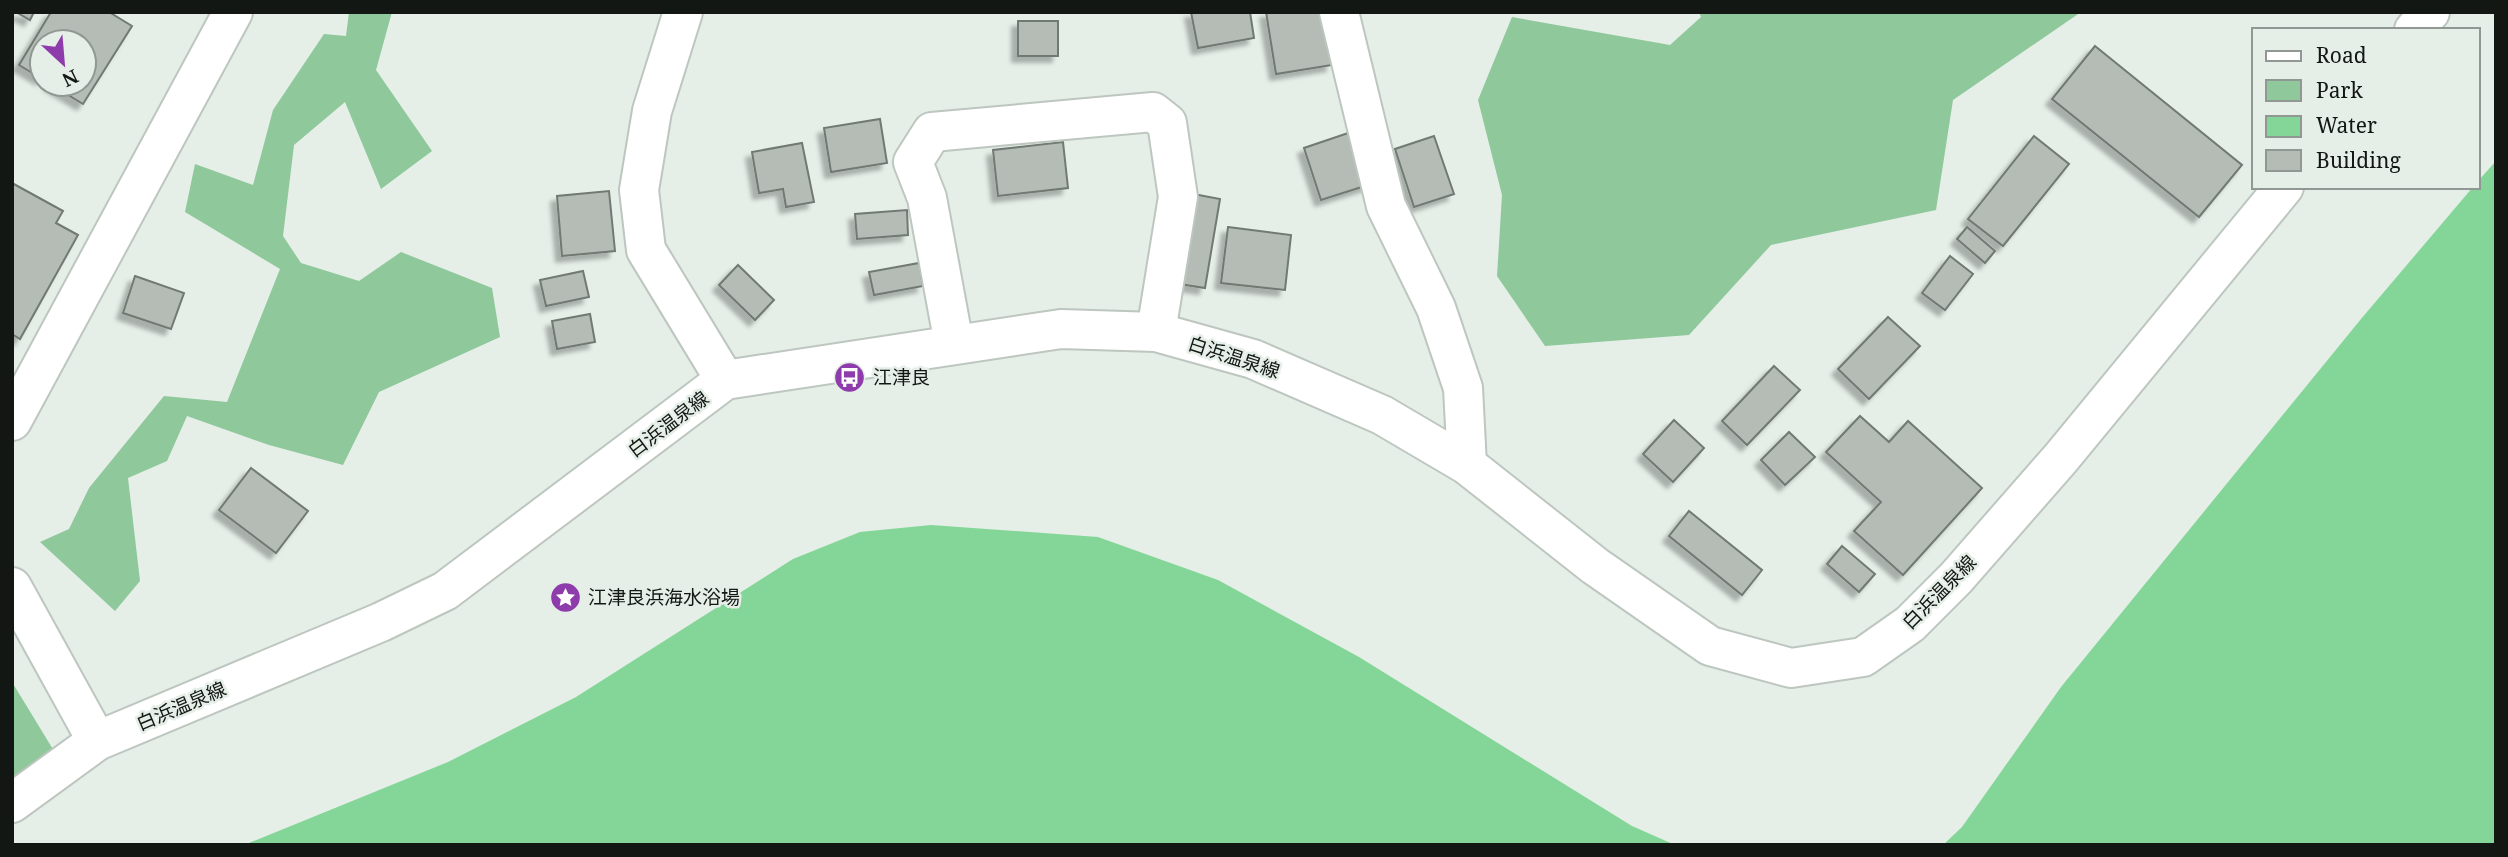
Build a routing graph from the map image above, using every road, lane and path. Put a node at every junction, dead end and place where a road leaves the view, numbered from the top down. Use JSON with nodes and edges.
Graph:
{"nodes":[{"id":1,"x":233,"y":12,"type":"edge"},
{"id":2,"x":683,"y":12,"type":"edge"},
{"id":3,"x":1339,"y":12,"type":"edge"},
{"id":4,"x":2430,"y":12,"type":"edge"},
{"id":5,"x":2416,"y":28,"type":"edge"},
{"id":6,"x":2282,"y":189,"type":"edge"},
{"id":7,"x":1156,"y":332,"type":"junction"},
{"id":8,"x":954,"y":344,"type":"junction"},
{"id":9,"x":725,"y":380,"type":"junction"},
{"id":10,"x":12,"y":421,"type":"edge"},
{"id":11,"x":1467,"y":465,"type":"junction"},
{"id":12,"x":12,"y":587,"type":"edge"},
{"id":13,"x":97,"y":741,"type":"junction"},
{"id":14,"x":12,"y":803,"type":"edge"}],
"edges":[{"from":1,"to":10,"type":"main road"},
{"from":2,"to":9,"type":"main road"},
{"from":3,"to":11,"type":"main road"},
{"from":4,"to":5,"type":"main road"},
{"from":6,"to":11,"type":"main road","name":"白浜温泉線"},
{"from":7,"to":8,"type":"main road","name":"白浜温泉線"},
{"from":7,"to":8,"type":"main road"},
{"from":7,"to":11,"type":"main road","name":"白浜温泉線"},
{"from":8,"to":9,"type":"main road","name":"白浜温泉線"},
{"from":9,"to":13,"type":"main road","name":"白浜温泉線"},
{"from":12,"to":13,"type":"main road"},
{"from":13,"to":14,"type":"main road","name":"白浜温泉線"}]}
